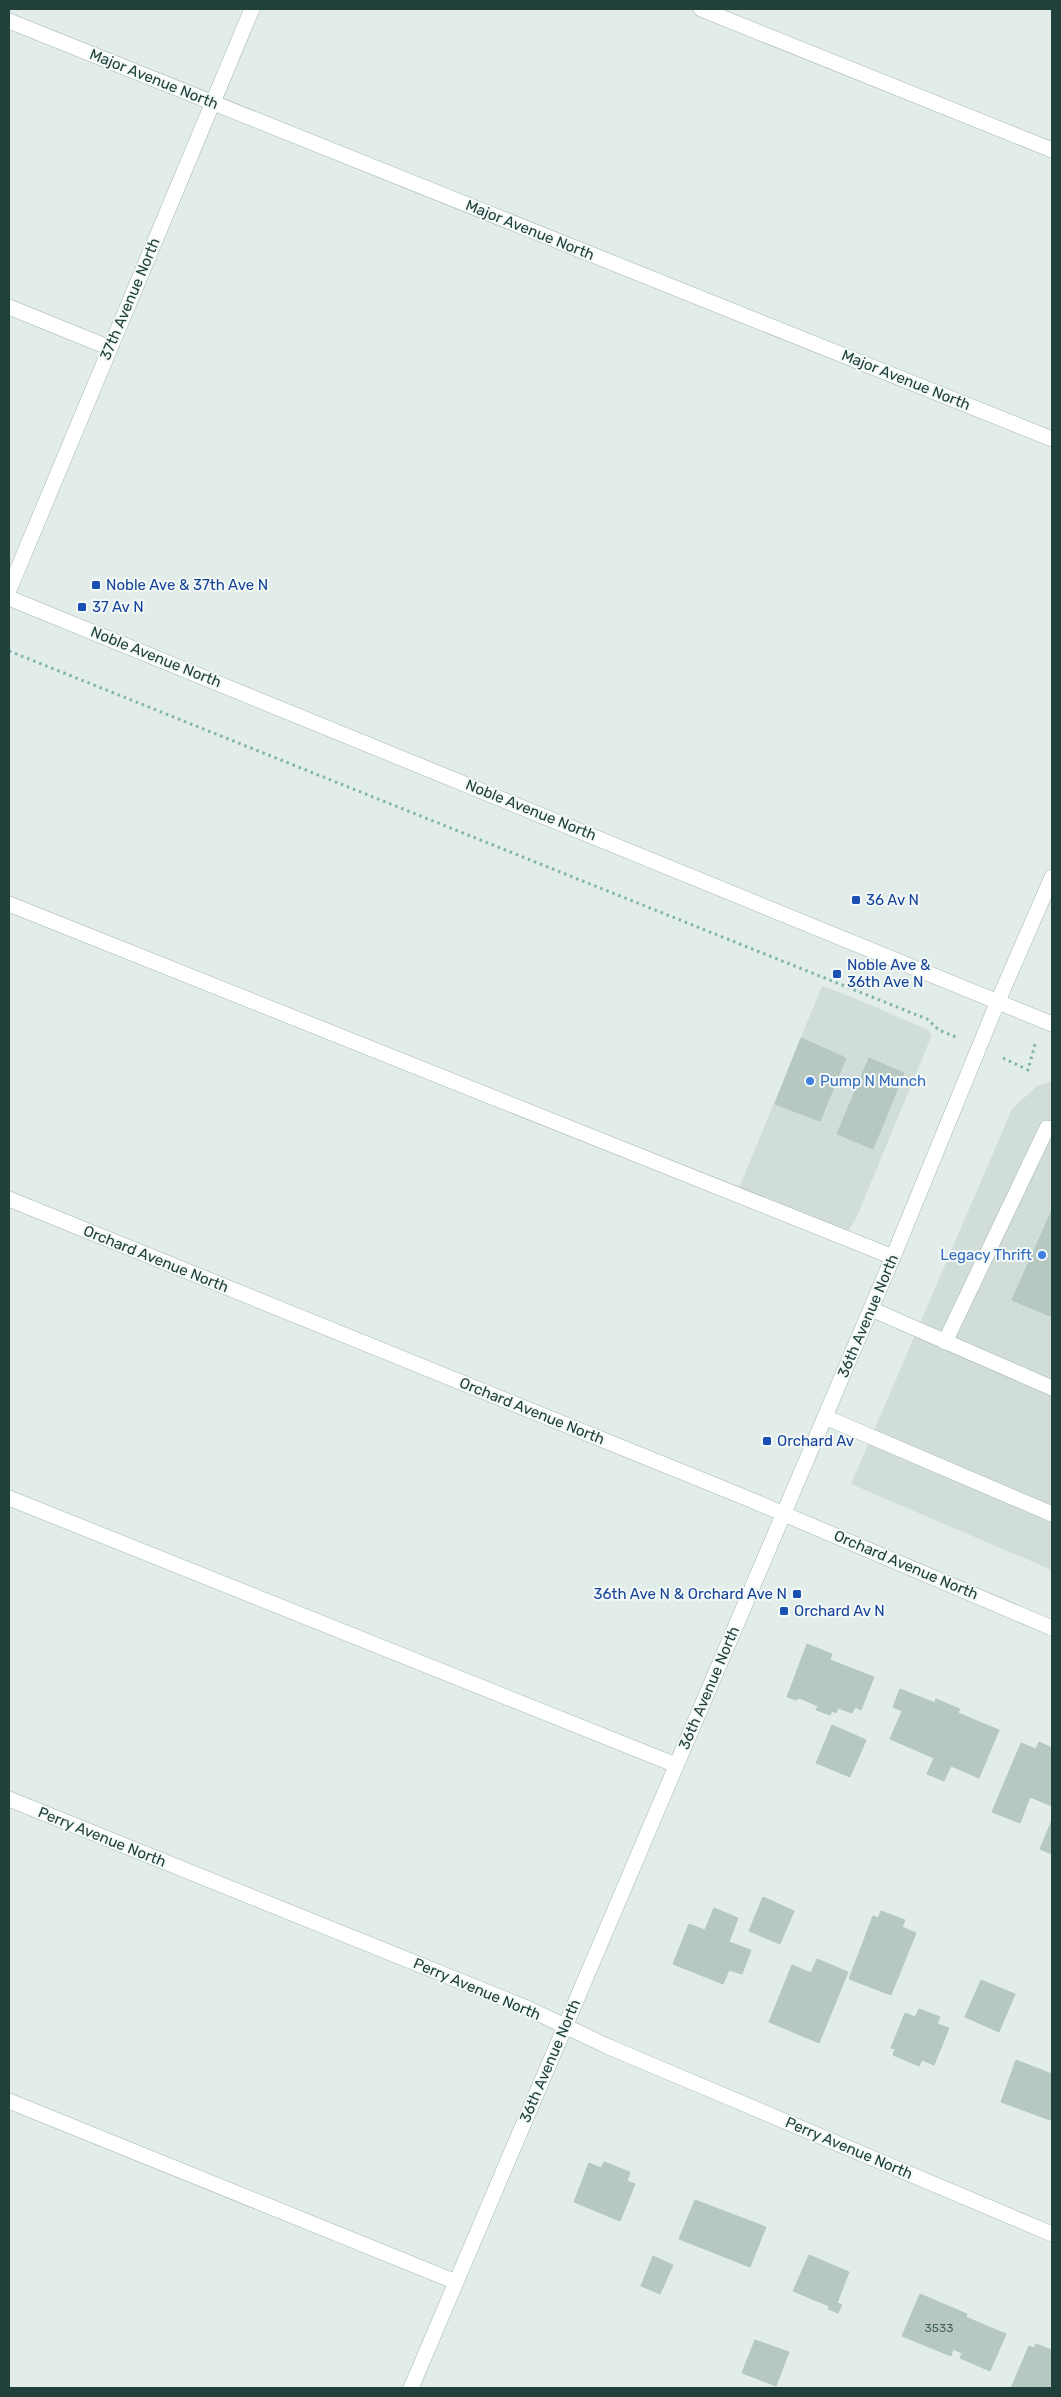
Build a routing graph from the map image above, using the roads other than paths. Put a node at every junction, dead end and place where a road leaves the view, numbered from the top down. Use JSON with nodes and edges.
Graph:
{"nodes":[{"id":1,"x":252,"y":9,"type":"edge"},
{"id":2,"x":702,"y":9,"type":"edge"},
{"id":3,"x":9,"y":20,"type":"edge"},
{"id":4,"x":213,"y":103,"type":"junction"},
{"id":5,"x":1052,"y":150,"type":"edge"},
{"id":6,"x":9,"y":307,"type":"edge"},
{"id":7,"x":110,"y":348,"type":"junction"},
{"id":8,"x":1052,"y":439,"type":"edge"},
{"id":9,"x":9,"y":590,"type":"edge"},
{"id":10,"x":9,"y":598,"type":"edge"},
{"id":11,"x":1052,"y":877,"type":"edge"},
{"id":12,"x":9,"y":904,"type":"edge"},
{"id":13,"x":998,"y":1001,"type":"junction"},
{"id":14,"x":1052,"y":1024,"type":"edge"},
{"id":15,"x":1052,"y":1129,"type":"edge"},
{"id":16,"x":9,"y":1199,"type":"edge"},
{"id":17,"x":893,"y":1257,"type":"junction"},
{"id":18,"x":871,"y":1309,"type":"junction"},
{"id":19,"x":945,"y":1342,"type":"junction"},
{"id":20,"x":1052,"y":1388,"type":"edge"},
{"id":21,"x":825,"y":1417,"type":"junction"},
{"id":22,"x":9,"y":1498,"type":"edge"},
{"id":23,"x":784,"y":1514,"type":"junction"},
{"id":24,"x":1052,"y":1514,"type":"edge"},
{"id":25,"x":1052,"y":1628,"type":"edge"},
{"id":26,"x":676,"y":1765,"type":"junction"},
{"id":27,"x":9,"y":1799,"type":"edge"},
{"id":28,"x":565,"y":2026,"type":"junction"},
{"id":29,"x":9,"y":2101,"type":"edge"},
{"id":30,"x":1052,"y":2234,"type":"edge"},
{"id":31,"x":456,"y":2282,"type":"junction"},
{"id":32,"x":411,"y":2388,"type":"edge"}],
"edges":[{"from":1,"to":4,"type":"street","name":"37th Avenue North"},
{"from":2,"to":5,"type":"street"},
{"from":3,"to":4,"type":"street","name":"Major Avenue North"},
{"from":4,"to":7,"type":"street","name":"37th Avenue North"},
{"from":4,"to":8,"type":"street","name":"Major Avenue North"},
{"from":6,"to":7,"type":"street"},
{"from":7,"to":9,"type":"street","name":"37th Avenue North"},
{"from":10,"to":13,"type":"street","name":"Noble Avenue North"},
{"from":11,"to":13,"type":"street","name":"36th Avenue North"},
{"from":12,"to":17,"type":"street"},
{"from":13,"to":14,"type":"street","name":"Noble Avenue North"},
{"from":13,"to":17,"type":"street","name":"36th Avenue North"},
{"from":15,"to":19,"type":"street"},
{"from":16,"to":23,"type":"street","name":"Orchard Avenue North"},
{"from":17,"to":18,"type":"street","name":"36th Avenue North"},
{"from":18,"to":19,"type":"street"},
{"from":18,"to":21,"type":"street","name":"36th Avenue North"},
{"from":19,"to":20,"type":"street"},
{"from":21,"to":23,"type":"street","name":"36th Avenue North"},
{"from":21,"to":24,"type":"street"},
{"from":22,"to":26,"type":"street"},
{"from":23,"to":25,"type":"street","name":"Orchard Avenue North"},
{"from":23,"to":26,"type":"street","name":"36th Avenue North"},
{"from":26,"to":28,"type":"street","name":"36th Avenue North"},
{"from":27,"to":28,"type":"street","name":"Perry Avenue North"},
{"from":28,"to":30,"type":"street","name":"Perry Avenue North"},
{"from":28,"to":31,"type":"street","name":"36th Avenue North"},
{"from":29,"to":31,"type":"street"},
{"from":31,"to":32,"type":"street","name":"36th Avenue North"}]}
